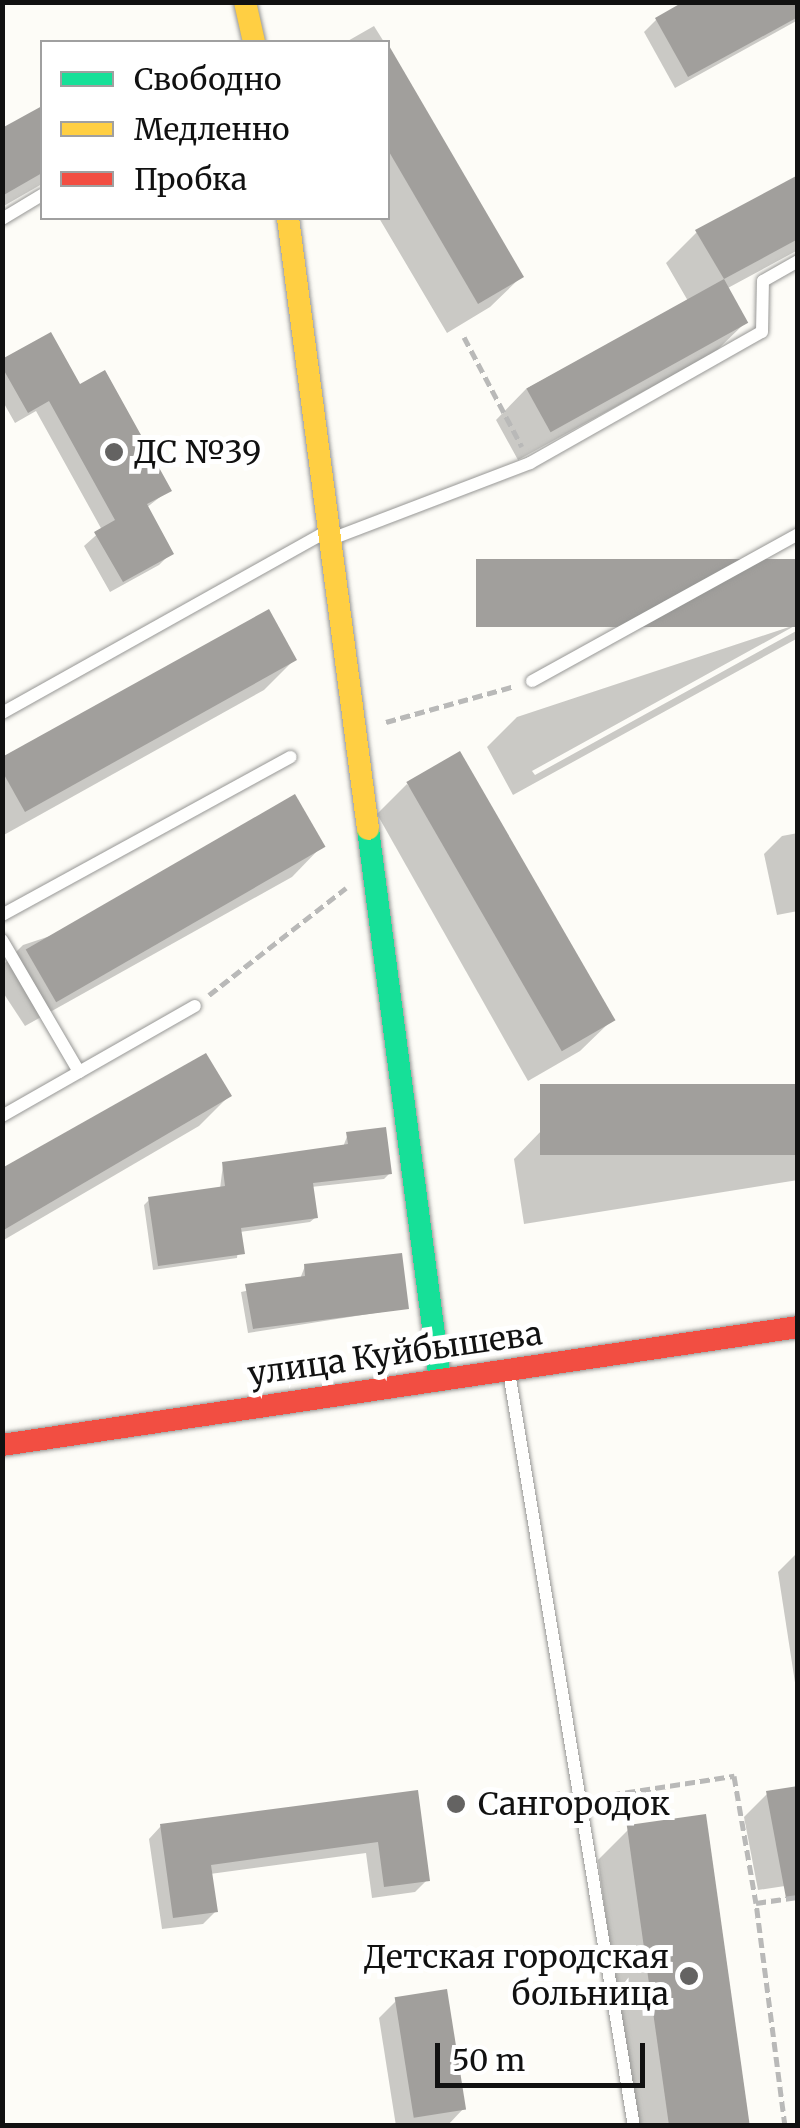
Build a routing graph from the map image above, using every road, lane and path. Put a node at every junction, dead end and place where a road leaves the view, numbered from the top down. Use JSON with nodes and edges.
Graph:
{"nodes":[{"id":1,"x":245,"y":2,"type":"edge"},
{"id":2,"x":254,"y":40,"type":"edge"},
{"id":3,"x":40,"y":196,"type":"edge"},
{"id":4,"x":2,"y":218,"type":"edge"},
{"id":5,"x":288,"y":220,"type":"edge"},
{"id":6,"x":798,"y":261,"type":"edge"},
{"id":7,"x":464,"y":337,"type":"dead end"},
{"id":8,"x":530,"y":463,"type":"junction"},
{"id":9,"x":333,"y":533,"type":"junction"},
{"id":10,"x":798,"y":534,"type":"edge"},
{"id":11,"x":532,"y":681,"type":"joint"},
{"id":12,"x":2,"y":713,"type":"edge"},
{"id":13,"x":358,"y":730,"type":"junction"},
{"id":14,"x":291,"y":756,"type":"dead end"},
{"id":15,"x":375,"y":865,"type":"junction"},
{"id":16,"x":2,"y":915,"type":"edge"},
{"id":17,"x":2,"y":940,"type":"edge"},
{"id":18,"x":194,"y":1006,"type":"joint"},
{"id":19,"x":79,"y":1072,"type":"junction"},
{"id":20,"x":2,"y":1116,"type":"edge"},
{"id":21,"x":798,"y":1327,"type":"edge"},
{"id":22,"x":509,"y":1370,"type":"junction"},
{"id":23,"x":440,"y":1380,"type":"junction"},
{"id":24,"x":2,"y":1444,"type":"edge"},
{"id":25,"x":580,"y":1800,"type":"junction"},
{"id":26,"x":798,"y":1897,"type":"edge"},
{"id":27,"x":756,"y":1902,"type":"junction"},
{"id":28,"x":634,"y":2126,"type":"edge"},
{"id":29,"x":785,"y":2126,"type":"edge"}],
"edges":[{"from":1,"to":2,"type":"street"},
{"from":3,"to":4,"type":"lane"},
{"from":5,"to":9,"type":"street"},
{"from":6,"to":8,"type":"lane"},
{"from":7,"to":8,"type":"path"},
{"from":8,"to":9,"type":"lane"},
{"from":9,"to":12,"type":"lane"},
{"from":9,"to":13,"type":"street"},
{"from":10,"to":11,"type":"lane"},
{"from":11,"to":13,"type":"path"},
{"from":13,"to":15,"type":"street"},
{"from":14,"to":16,"type":"lane"},
{"from":15,"to":18,"type":"path"},
{"from":15,"to":23,"type":"street"},
{"from":17,"to":19,"type":"lane"},
{"from":18,"to":19,"type":"lane"},
{"from":19,"to":20,"type":"lane"},
{"from":21,"to":22,"type":"street","name":"улица Куйбышева"},
{"from":22,"to":23,"type":"street","name":"улица Куйбышева"},
{"from":22,"to":25,"type":"lane"},
{"from":23,"to":24,"type":"street","name":"улица Куйбышева"},
{"from":25,"to":27,"type":"path"},
{"from":25,"to":28,"type":"lane"},
{"from":26,"to":27,"type":"path"},
{"from":27,"to":29,"type":"path"}]}
